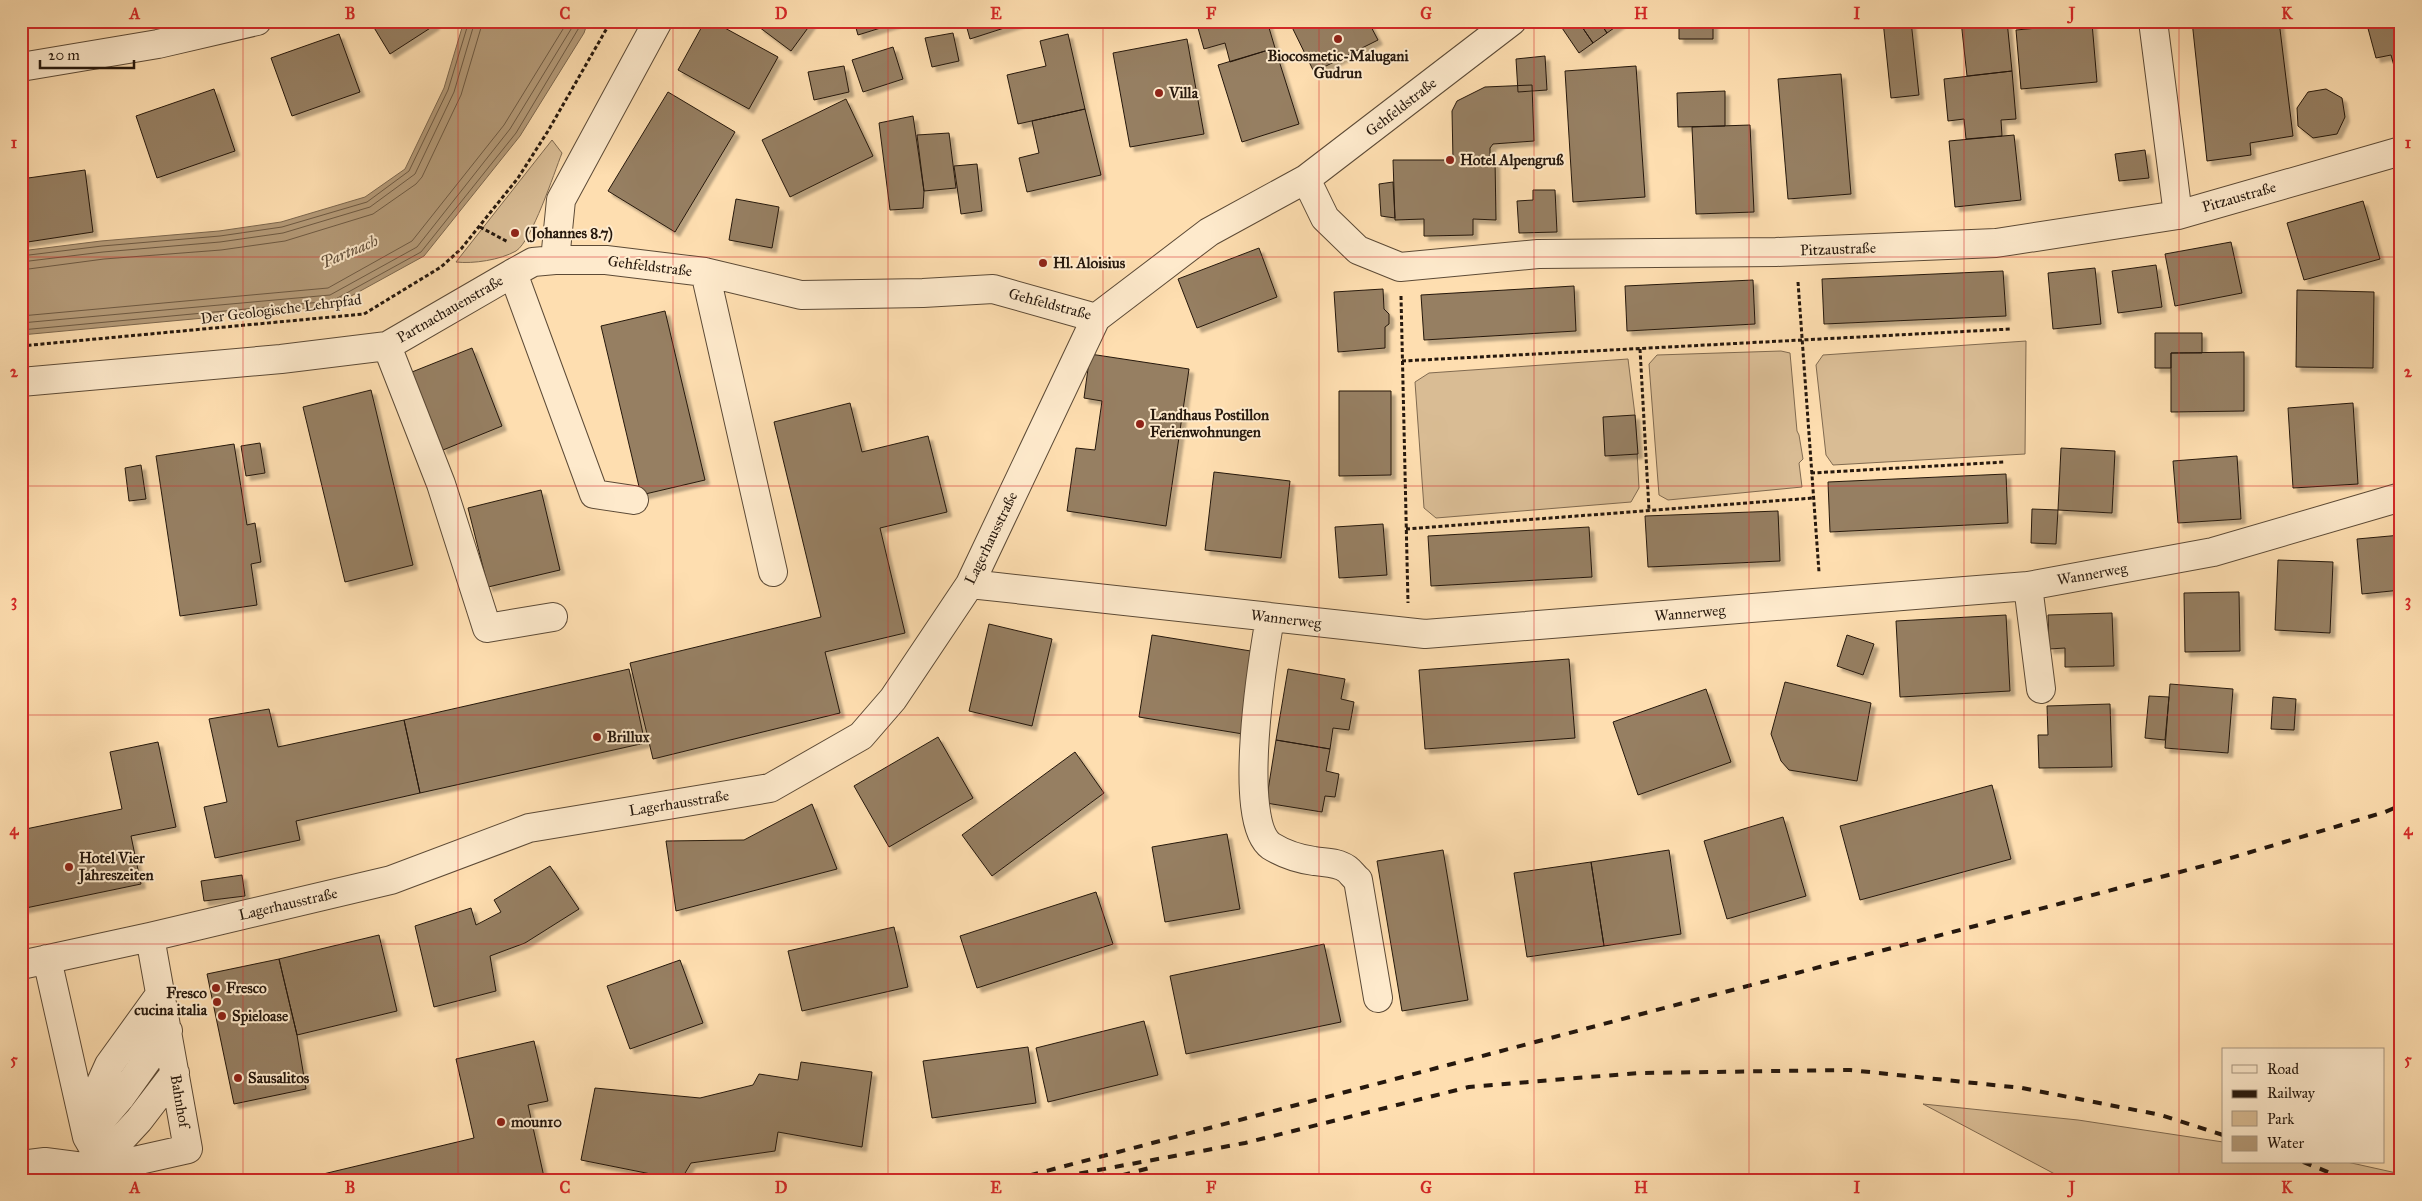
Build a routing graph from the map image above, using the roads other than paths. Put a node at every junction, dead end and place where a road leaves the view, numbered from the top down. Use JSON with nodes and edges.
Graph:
{"nodes":[{"id":1,"x":257,"y":21,"type":"edge"},
{"id":2,"x":658,"y":21,"type":"edge"},
{"id":3,"x":1512,"y":21,"type":"edge"},
{"id":4,"x":2153,"y":21,"type":"edge"},
{"id":5,"x":21,"y":67,"type":"edge"},
{"id":6,"x":2401,"y":150,"type":"edge"},
{"id":7,"x":1306,"y":179,"type":"junction"},
{"id":8,"x":2178,"y":215,"type":"junction"},
{"id":9,"x":556,"y":260,"type":"junction"},
{"id":10,"x":705,"y":272,"type":"junction"},
{"id":11,"x":513,"y":273,"type":"junction"},
{"id":12,"x":1096,"y":318,"type":"junction"},
{"id":13,"x":388,"y":346,"type":"junction"},
{"id":14,"x":21,"y":382,"type":"edge"},
{"id":15,"x":2401,"y":497,"type":"edge"},
{"id":16,"x":634,"y":500,"type":"dead end"},
{"id":17,"x":773,"y":572,"type":"dead end"},
{"id":18,"x":970,"y":584,"type":"junction"},
{"id":19,"x":2028,"y":586,"type":"junction"},
{"id":20,"x":553,"y":617,"type":"dead end"},
{"id":21,"x":1270,"y":618,"type":"junction"},
{"id":22,"x":2041,"y":689,"type":"dead end"},
{"id":23,"x":150,"y":937,"type":"junction"},
{"id":24,"x":34,"y":962,"type":"edge"},
{"id":25,"x":161,"y":993,"type":"junction"},
{"id":26,"x":1378,"y":998,"type":"dead end"},
{"id":27,"x":168,"y":1031,"type":"junction"},
{"id":28,"x":175,"y":1073,"type":"junction"},
{"id":29,"x":88,"y":1137,"type":"junction"},
{"id":30,"x":21,"y":1165,"type":"edge"},
{"id":31,"x":91,"y":1165,"type":"junction"}],
"edges":[{"from":1,"to":5,"type":"street"},
{"from":2,"to":9,"type":"street"},
{"from":3,"to":7,"type":"street","name":"Gehfeldstraße"},
{"from":4,"to":8,"type":"street"},
{"from":6,"to":8,"type":"street","name":"Pitzaustraße"},
{"from":7,"to":8,"type":"street","name":"Pitzaustraße"},
{"from":7,"to":12,"type":"street","name":"Gehfeldstraße"},
{"from":9,"to":10,"type":"street","name":"Gehfeldstraße"},
{"from":9,"to":11,"type":"street","name":"Partnachauenstraße"},
{"from":10,"to":12,"type":"street","name":"Gehfeldstraße"},
{"from":10,"to":17,"type":"street"},
{"from":11,"to":13,"type":"street","name":"Partnachauenstraße"},
{"from":11,"to":16,"type":"street"},
{"from":12,"to":18,"type":"street","name":"Lagerhausstraße"},
{"from":13,"to":14,"type":"street","name":"Partnachauenstraße"},
{"from":13,"to":20,"type":"street"},
{"from":15,"to":19,"type":"street","name":"Wannerweg"},
{"from":18,"to":21,"type":"street","name":"Wannerweg"},
{"from":18,"to":23,"type":"street","name":"Lagerhausstraße"},
{"from":19,"to":21,"type":"street","name":"Wannerweg"},
{"from":19,"to":22,"type":"street"},
{"from":21,"to":26,"type":"street"},
{"from":23,"to":24,"type":"street","name":"Lagerhausstraße"},
{"from":23,"to":25,"type":"street","name":"Bahnhof"},
{"from":24,"to":29,"type":"street"},
{"from":25,"to":27,"type":"street","name":"Bahnhof"},
{"from":25,"to":29,"type":"street"},
{"from":27,"to":28,"type":"street","name":"Bahnhof"},
{"from":27,"to":29,"type":"street"},
{"from":28,"to":31,"type":"street"},
{"from":28,"to":31,"type":"street","name":"Bahnhof"},
{"from":29,"to":31,"type":"street"},
{"from":30,"to":31,"type":"street"}]}
